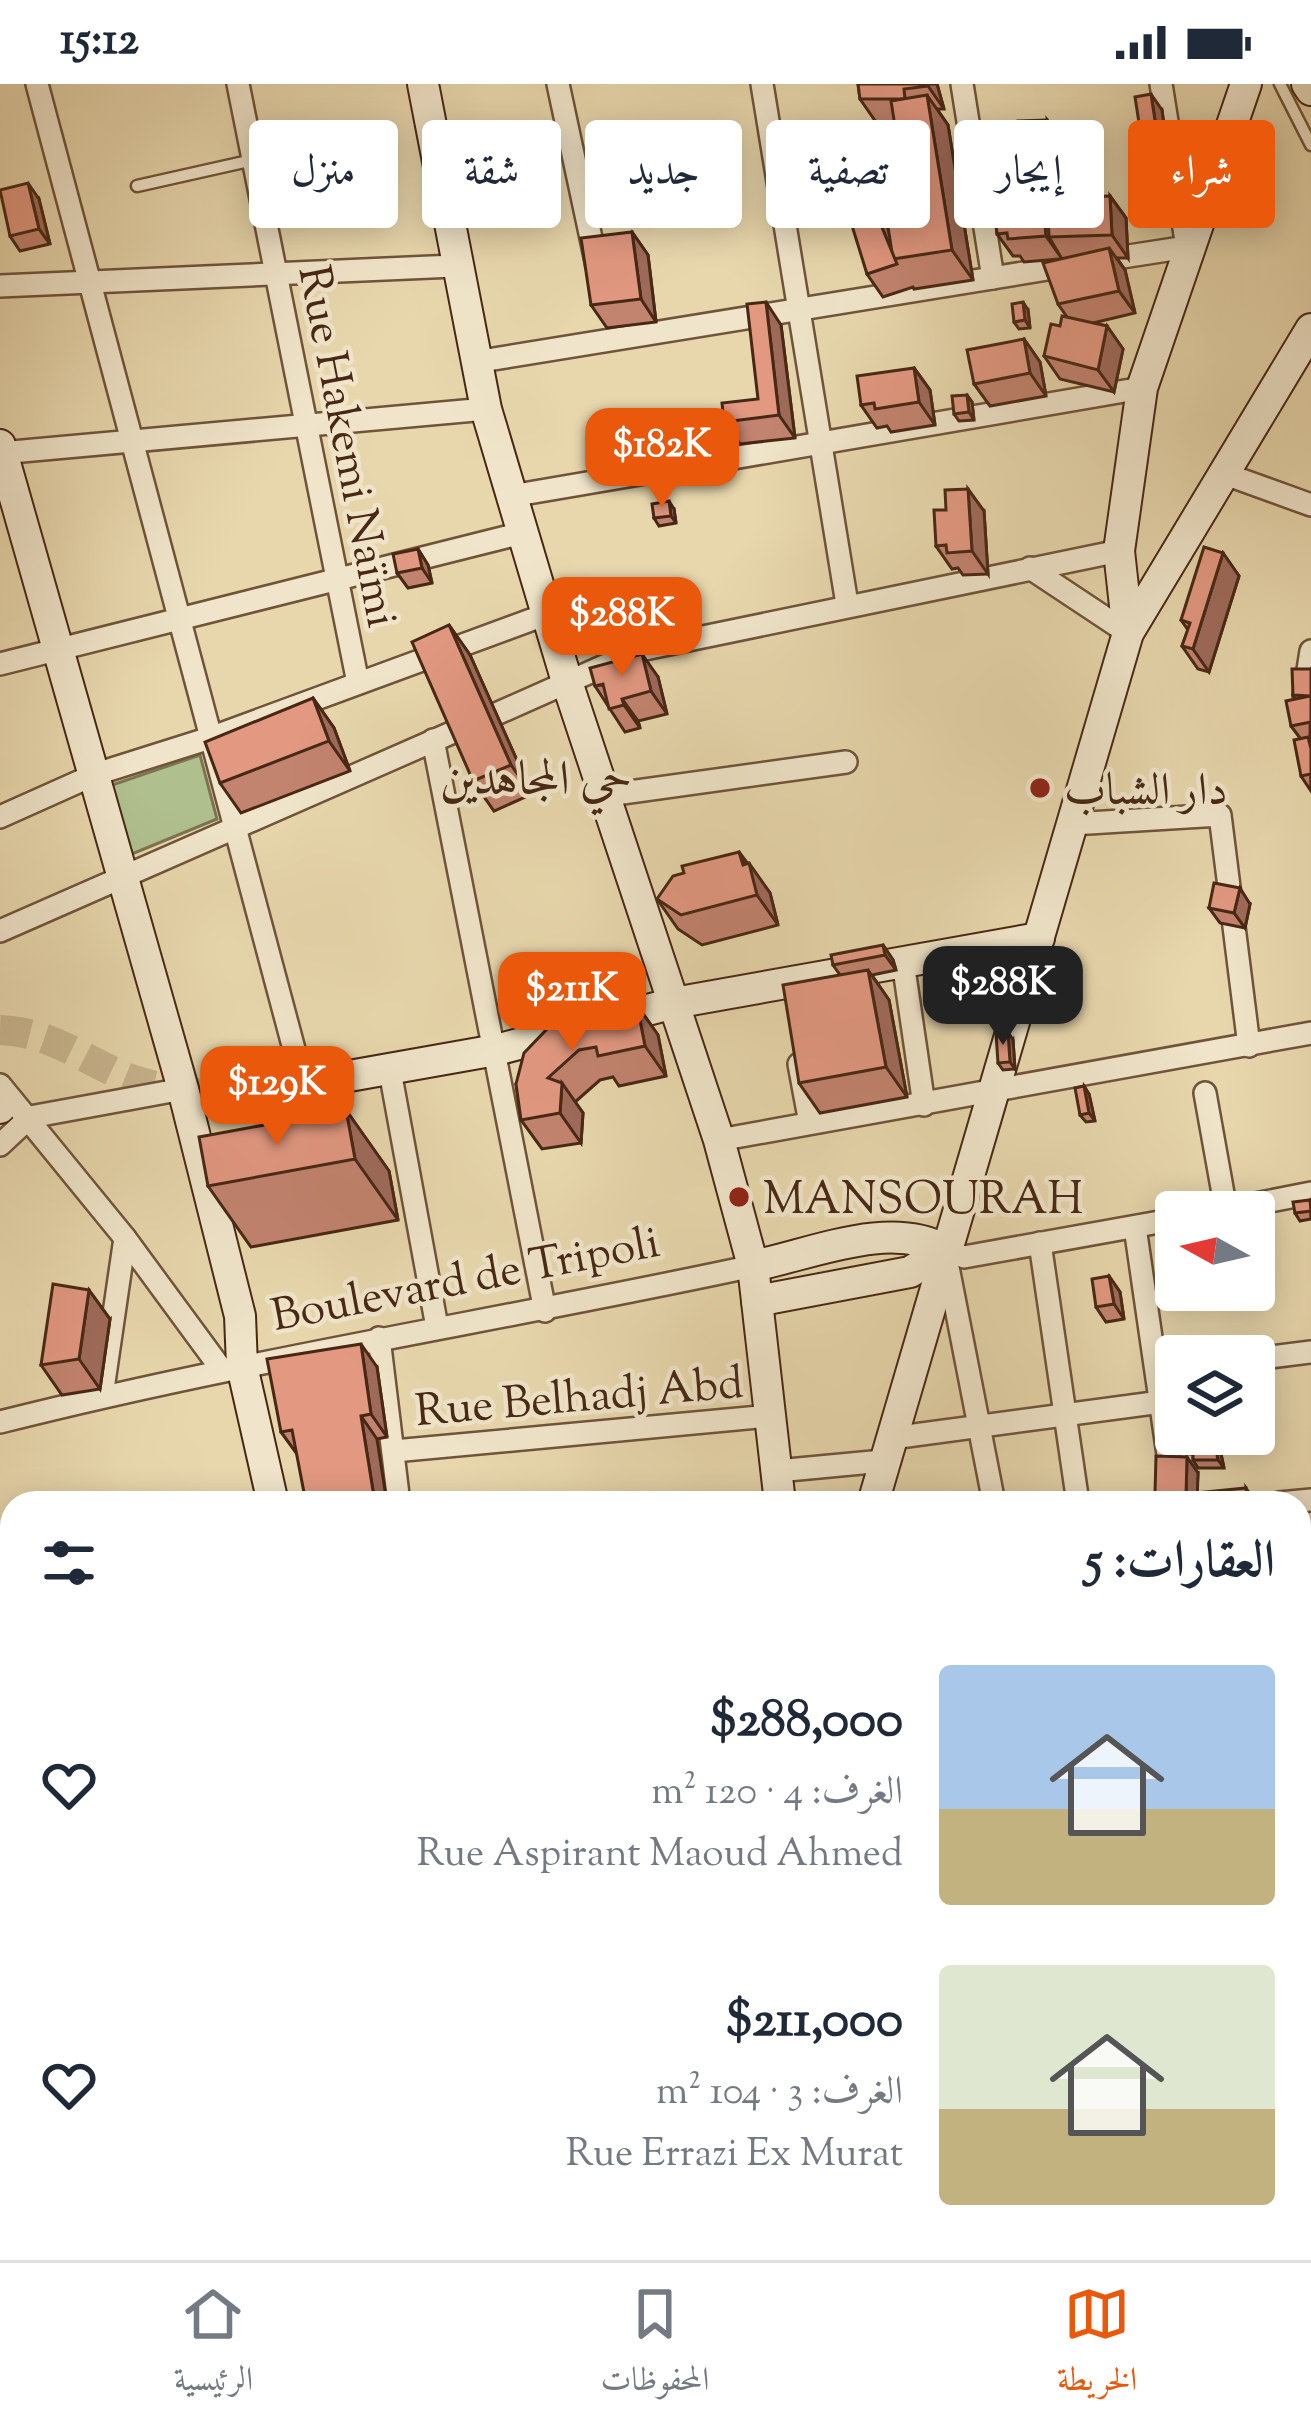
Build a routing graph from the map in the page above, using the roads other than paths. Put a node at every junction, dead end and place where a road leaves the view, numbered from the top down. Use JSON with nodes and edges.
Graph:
{"nodes":[{"id":1,"x":37,"y":84,"type":"edge"},
{"id":2,"x":238,"y":84,"type":"edge"},
{"id":3,"x":423,"y":84,"type":"edge"},
{"id":4,"x":558,"y":84,"type":"edge"},
{"id":5,"x":762,"y":84,"type":"edge"},
{"id":6,"x":962,"y":84,"type":"edge"},
{"id":7,"x":1162,"y":84,"type":"edge"},
{"id":8,"x":1244,"y":84,"type":"edge"},
{"id":9,"x":1280,"y":84,"type":"edge"},
{"id":10,"x":249,"y":140,"type":"edge"},
{"id":11,"x":1311,"y":145,"type":"edge"},
{"id":12,"x":249,"y":161,"type":"edge"},
{"id":13,"x":137,"y":186,"type":"dead end"},
{"id":14,"x":266,"y":228,"type":"edge"},
{"id":15,"x":1187,"y":247,"type":"junction"},
{"id":16,"x":454,"y":266,"type":"junction"},
{"id":17,"x":275,"y":273,"type":"junction"},
{"id":18,"x":993,"y":278,"type":"junction"},
{"id":19,"x":88,"y":282,"type":"junction"},
{"id":20,"x":0,"y":286,"type":"edge"},
{"id":21,"x":800,"y":313,"type":"junction"},
{"id":22,"x":609,"y":321,"type":"junction"},
{"id":23,"x":1311,"y":329,"type":"edge"},
{"id":24,"x":475,"y":362,"type":"junction"},
{"id":25,"x":1142,"y":388,"type":"junction"},
{"id":26,"x":486,"y":409,"type":"junction"},
{"id":27,"x":306,"y":427,"type":"junction"},
{"id":28,"x":128,"y":442,"type":"junction"},
{"id":29,"x":820,"y":443,"type":"junction"},
{"id":30,"x":1,"y":450,"type":"edge"},
{"id":31,"x":1228,"y":475,"type":"junction"},
{"id":32,"x":511,"y":496,"type":"junction"},
{"id":33,"x":1311,"y":505,"type":"edge"},
{"id":34,"x":522,"y":533,"type":"junction"},
{"id":35,"x":1119,"y":551,"type":"junction"},
{"id":36,"x":1030,"y":568,"type":"junction"},
{"id":37,"x":338,"y":576,"type":"junction"},
{"id":38,"x":847,"y":604,"type":"junction"},
{"id":39,"x":547,"y":614,"type":"junction"},
{"id":40,"x":178,"y":617,"type":"junction"},
{"id":41,"x":1128,"y":633,"type":"junction"},
{"id":42,"x":60,"y":646,"type":"junction"},
{"id":43,"x":1311,"y":650,"type":"edge"},
{"id":44,"x":0,"y":664,"type":"edge"},
{"id":45,"x":358,"y":683,"type":"junction"},
{"id":46,"x":568,"y":685,"type":"junction"},
{"id":47,"x":496,"y":714,"type":"dead end"},
{"id":48,"x":1307,"y":727,"type":"edge"},
{"id":49,"x":458,"y":730,"type":"edge"},
{"id":50,"x":210,"y":738,"type":"junction"},
{"id":51,"x":433,"y":740,"type":"junction"},
{"id":52,"x":846,"y":762,"type":"dead end"},
{"id":53,"x":96,"y":774,"type":"junction"},
{"id":54,"x":608,"y":795,"type":"junction"},
{"id":55,"x":0,"y":817,"type":"edge"},
{"id":56,"x":1072,"y":824,"type":"junction"},
{"id":57,"x":234,"y":826,"type":"junction"},
{"id":58,"x":123,"y":873,"type":"junction"},
{"id":59,"x":0,"y":931,"type":"edge"},
{"id":60,"x":1039,"y":938,"type":"junction"},
{"id":61,"x":903,"y":962,"type":"junction"},
{"id":62,"x":674,"y":1003,"type":"junction"},
{"id":63,"x":793,"y":1030,"type":"edge"},
{"id":64,"x":1311,"y":1033,"type":"edge"},
{"id":65,"x":1250,"y":1046,"type":"junction"},
{"id":66,"x":496,"y":1050,"type":"junction"},
{"id":67,"x":390,"y":1071,"type":"junction"},
{"id":68,"x":303,"y":1083,"type":"junction"},
{"id":69,"x":0,"y":1085,"type":"edge"},
{"id":70,"x":183,"y":1089,"type":"junction"},
{"id":71,"x":992,"y":1090,"type":"junction"},
{"id":72,"x":1204,"y":1093,"type":"dead end"},
{"id":73,"x":225,"y":1097,"type":"tunnel mouth"},
{"id":74,"x":924,"y":1105,"type":"junction"},
{"id":75,"x":10,"y":1109,"type":"edge"},
{"id":76,"x":810,"y":1123,"type":"junction"},
{"id":77,"x":718,"y":1140,"type":"junction"},
{"id":78,"x":0,"y":1144,"type":"edge"},
{"id":79,"x":1217,"y":1191,"type":"edge"},
{"id":80,"x":1311,"y":1193,"type":"edge"},
{"id":81,"x":1275,"y":1200,"type":"edge"},
{"id":82,"x":1155,"y":1223,"type":"edge"},
{"id":83,"x":1135,"y":1227,"type":"junction"},
{"id":84,"x":125,"y":1238,"type":"junction"},
{"id":85,"x":1040,"y":1243,"type":"junction"},
{"id":86,"x":945,"y":1250,"type":"junction"},
{"id":87,"x":753,"y":1266,"type":"junction"},
{"id":88,"x":757,"y":1301,"type":"junction"},
{"id":89,"x":545,"y":1310,"type":"junction"},
{"id":90,"x":437,"y":1327,"type":"junction"},
{"id":91,"x":1158,"y":1335,"type":"edge"},
{"id":92,"x":379,"y":1338,"type":"junction"},
{"id":93,"x":1311,"y":1352,"type":"edge"},
{"id":94,"x":1275,"y":1356,"type":"edge"},
{"id":95,"x":232,"y":1368,"type":"junction"},
{"id":96,"x":102,"y":1396,"type":"junction"},
{"id":97,"x":1155,"y":1403,"type":"edge"},
{"id":98,"x":1067,"y":1412,"type":"junction"},
{"id":99,"x":770,"y":1416,"type":"junction"},
{"id":100,"x":0,"y":1421,"type":"edge"},
{"id":101,"x":980,"y":1427,"type":"junction"},
{"id":102,"x":888,"y":1450,"type":"junction"},
{"id":103,"x":394,"y":1451,"type":"junction"},
{"id":104,"x":1168,"y":1455,"type":"edge"},
{"id":105,"x":777,"y":1472,"type":"junction"},
{"id":106,"x":269,"y":1491,"type":"edge"},
{"id":107,"x":398,"y":1491,"type":"edge"},
{"id":108,"x":779,"y":1491,"type":"edge"},
{"id":109,"x":876,"y":1491,"type":"edge"},
{"id":110,"x":992,"y":1491,"type":"edge"},
{"id":111,"x":1077,"y":1491,"type":"edge"},
{"id":112,"x":1173,"y":1491,"type":"edge"}],
"edges":[{"from":1,"to":19,"type":"street"},
{"from":2,"to":10,"type":"street","name":"Rue Hakemi Naïmi"},
{"from":3,"to":16,"type":"street"},
{"from":4,"to":22,"type":"street"},
{"from":5,"to":21,"type":"street"},
{"from":6,"to":18,"type":"street"},
{"from":7,"to":15,"type":"street"},
{"from":8,"to":15,"type":"street"},
{"from":9,"to":11,"type":"lane"},
{"from":12,"to":13,"type":"lane"},
{"from":14,"to":17,"type":"street","name":"Rue Hakemi Naïmi"},
{"from":15,"to":18,"type":"street"},
{"from":15,"to":25,"type":"street"},
{"from":16,"to":17,"type":"street"},
{"from":16,"to":24,"type":"street"},
{"from":17,"to":19,"type":"street"},
{"from":17,"to":27,"type":"street","name":"Rue Hakemi Naïmi"},
{"from":18,"to":21,"type":"street"},
{"from":19,"to":20,"type":"street"},
{"from":19,"to":28,"type":"street"},
{"from":21,"to":22,"type":"street"},
{"from":21,"to":29,"type":"street"},
{"from":22,"to":24,"type":"street"},
{"from":23,"to":31,"type":"street"},
{"from":24,"to":26,"type":"street"},
{"from":25,"to":29,"type":"street"},
{"from":25,"to":35,"type":"street"},
{"from":26,"to":27,"type":"street"},
{"from":26,"to":32,"type":"street"},
{"from":27,"to":28,"type":"street"},
{"from":27,"to":37,"type":"street","name":"Rue Hakemi Naïmi"},
{"from":28,"to":30,"type":"street"},
{"from":28,"to":40,"type":"street"},
{"from":29,"to":32,"type":"street"},
{"from":29,"to":38,"type":"street"},
{"from":30,"to":42,"type":"street"},
{"from":31,"to":33,"type":"street"},
{"from":31,"to":41,"type":"street"},
{"from":32,"to":34,"type":"street"},
{"from":34,"to":37,"type":"street"},
{"from":34,"to":39,"type":"street"},
{"from":35,"to":36,"type":"street"},
{"from":35,"to":41,"type":"street"},
{"from":36,"to":38,"type":"street"},
{"from":36,"to":41,"type":"street"},
{"from":37,"to":40,"type":"street"},
{"from":37,"to":45,"type":"street","name":"Rue Hakemi Naïmi"},
{"from":38,"to":46,"type":"street"},
{"from":39,"to":45,"type":"street"},
{"from":39,"to":46,"type":"street"},
{"from":40,"to":42,"type":"street"},
{"from":40,"to":50,"type":"street"},
{"from":41,"to":56,"type":"street"},
{"from":42,"to":44,"type":"street"},
{"from":42,"to":53,"type":"street"},
{"from":43,"to":48,"type":"street"},
{"from":45,"to":50,"type":"street"},
{"from":46,"to":47,"type":"street"},
{"from":46,"to":54,"type":"street"},
{"from":49,"to":51,"type":"street"},
{"from":50,"to":53,"type":"street"},
{"from":50,"to":57,"type":"street"},
{"from":51,"to":57,"type":"street"},
{"from":51,"to":66,"type":"street"},
{"from":52,"to":54,"type":"street"},
{"from":53,"to":55,"type":"street"},
{"from":53,"to":58,"type":"street"},
{"from":54,"to":62,"type":"street"},
{"from":56,"to":60,"type":"street"},
{"from":56,"to":65,"type":"street"},
{"from":57,"to":58,"type":"street"},
{"from":57,"to":68,"type":"street"},
{"from":58,"to":59,"type":"street"},
{"from":58,"to":70,"type":"street"},
{"from":60,"to":61,"type":"street"},
{"from":60,"to":71,"type":"street"},
{"from":61,"to":62,"type":"street"},
{"from":61,"to":74,"type":"street"},
{"from":62,"to":66,"type":"street"},
{"from":62,"to":77,"type":"street"},
{"from":63,"to":76,"type":"street"},
{"from":64,"to":65,"type":"street"},
{"from":65,"to":71,"type":"street"},
{"from":66,"to":67,"type":"street"},
{"from":66,"to":89,"type":"street"},
{"from":67,"to":68,"type":"street"},
{"from":67,"to":90,"type":"street"},
{"from":68,"to":73,"type":"street"},
{"from":69,"to":75,"type":"street"},
{"from":70,"to":75,"type":"street"},
{"from":70,"to":95,"type":"street"},
{"from":71,"to":74,"type":"street"},
{"from":71,"to":86,"type":"street"},
{"from":72,"to":79,"type":"street"},
{"from":74,"to":76,"type":"street"},
{"from":75,"to":78,"type":"street"},
{"from":75,"to":84,"type":"street"},
{"from":76,"to":77,"type":"street"},
{"from":77,"to":87,"type":"street"},
{"from":80,"to":81,"type":"street"},
{"from":82,"to":83,"type":"street"},
{"from":83,"to":85,"type":"street"},
{"from":83,"to":91,"type":"street"},
{"from":84,"to":95,"type":"street"},
{"from":84,"to":96,"type":"street"},
{"from":85,"to":86,"type":"street"},
{"from":85,"to":98,"type":"street"},
{"from":86,"to":87,"type":"street","name":"Boulevard de Tripoli"},
{"from":86,"to":88,"type":"street"},
{"from":86,"to":101,"type":"street"},
{"from":86,"to":102,"type":"street"},
{"from":87,"to":88,"type":"street"},
{"from":87,"to":89,"type":"street","name":"Boulevard de Tripoli"},
{"from":88,"to":99,"type":"street"},
{"from":89,"to":90,"type":"street","name":"Boulevard de Tripoli"},
{"from":90,"to":92,"type":"street","name":"Boulevard de Tripoli"},
{"from":92,"to":95,"type":"street","name":"Boulevard de Tripoli"},
{"from":92,"to":103,"type":"street"},
{"from":93,"to":94,"type":"street"},
{"from":95,"to":96,"type":"street","name":"Boulevard de Tripoli"},
{"from":95,"to":106,"type":"street"},
{"from":96,"to":100,"type":"street","name":"Boulevard de Tripoli"},
{"from":97,"to":98,"type":"street"},
{"from":98,"to":101,"type":"street"},
{"from":98,"to":111,"type":"street"},
{"from":99,"to":103,"type":"street","name":"Rue Belhadj Abd"},
{"from":99,"to":105,"type":"street"},
{"from":101,"to":102,"type":"street"},
{"from":101,"to":110,"type":"street"},
{"from":102,"to":105,"type":"street"},
{"from":102,"to":109,"type":"street"},
{"from":103,"to":107,"type":"street"},
{"from":104,"to":112,"type":"street"},
{"from":105,"to":108,"type":"street"}]}
